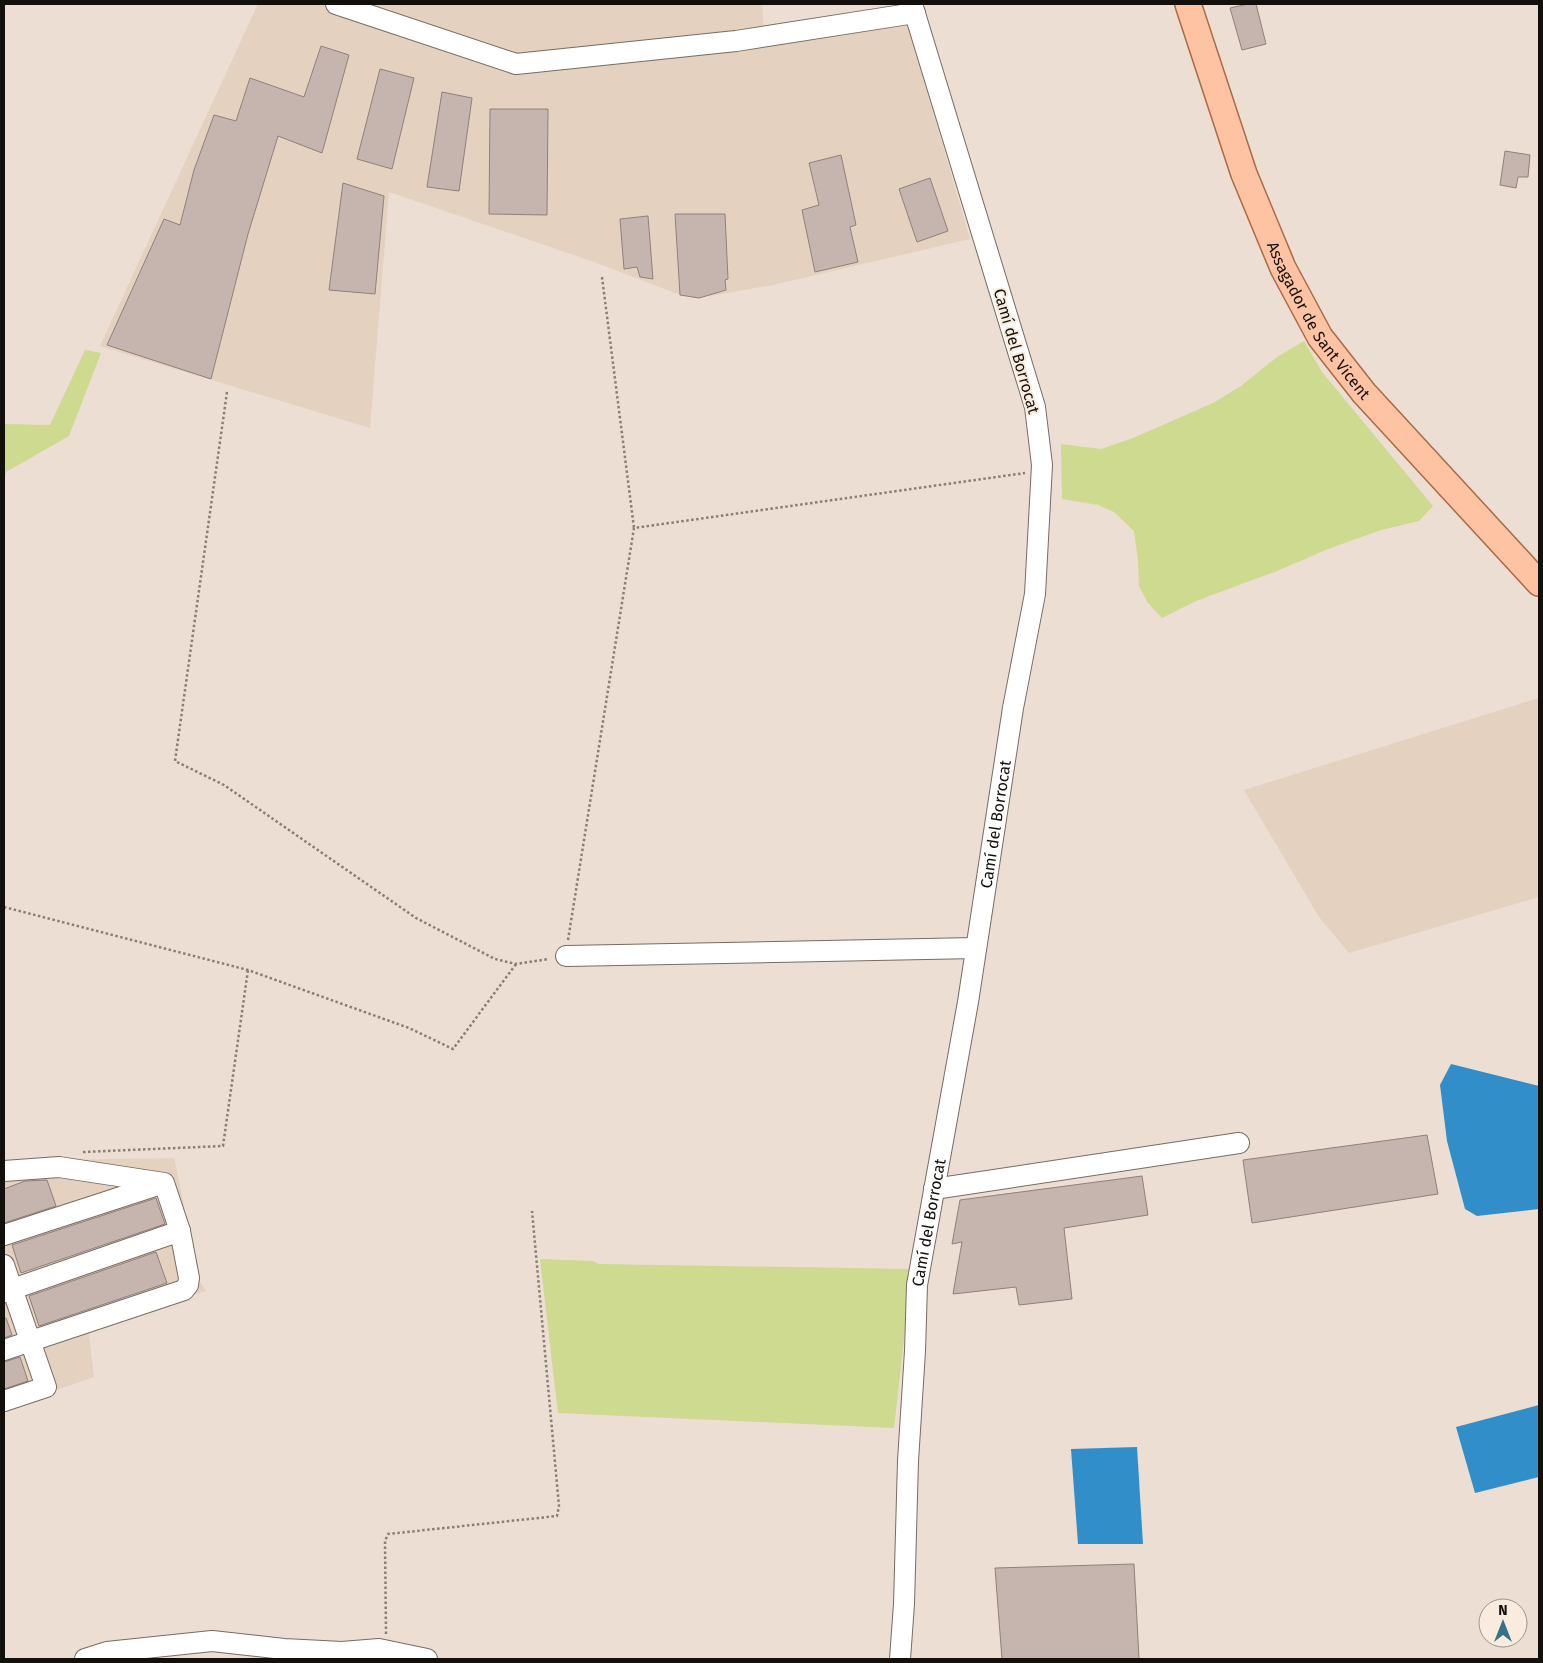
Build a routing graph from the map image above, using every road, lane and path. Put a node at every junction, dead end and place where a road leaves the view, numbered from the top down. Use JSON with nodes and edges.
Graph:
{"nodes":[{"id":1,"x":336,"y":4,"type":"edge"},
{"id":2,"x":1188,"y":4,"type":"edge"},
{"id":3,"x":913,"y":8,"type":"edge"},
{"id":4,"x":602,"y":277,"type":"dead end"},
{"id":5,"x":227,"y":392,"type":"dead end"},
{"id":6,"x":1042,"y":471,"type":"junction"},
{"id":7,"x":634,"y":528,"type":"junction"},
{"id":8,"x":1539,"y":583,"type":"edge"},
{"id":9,"x":4,"y":906,"type":"edge"},
{"id":10,"x":976,"y":948,"type":"junction"},
{"id":11,"x":566,"y":956,"type":"junction"},
{"id":12,"x":516,"y":964,"type":"junction"},
{"id":13,"x":248,"y":970,"type":"junction"},
{"id":14,"x":1239,"y":1143,"type":"dead end"},
{"id":15,"x":84,"y":1152,"type":"dead end"},
{"id":16,"x":4,"y":1171,"type":"edge"},
{"id":17,"x":164,"y":1183,"type":"junction"},
{"id":18,"x":934,"y":1189,"type":"junction"},
{"id":19,"x":532,"y":1211,"type":"dead end"},
{"id":20,"x":180,"y":1231,"type":"junction"},
{"id":21,"x":4,"y":1235,"type":"edge"},
{"id":22,"x":4,"y":1265,"type":"edge"},
{"id":23,"x":8,"y":1291,"type":"edge"},
{"id":24,"x":31,"y":1340,"type":"junction"},
{"id":25,"x":4,"y":1350,"type":"edge"},
{"id":26,"x":4,"y":1401,"type":"edge"},
{"id":27,"x":386,"y":1651,"type":"junction"},
{"id":28,"x":85,"y":1659,"type":"edge"},
{"id":29,"x":428,"y":1659,"type":"edge"},
{"id":30,"x":900,"y":1659,"type":"edge"}],
"edges":[{"from":1,"to":3,"type":"street"},
{"from":2,"to":8,"type":"main road","name":"Assagador de Sant Vicent"},
{"from":3,"to":6,"type":"street","name":"Camí del Borrocat"},
{"from":4,"to":7,"type":"path"},
{"from":5,"to":12,"type":"path"},
{"from":6,"to":7,"type":"path"},
{"from":6,"to":10,"type":"street","name":"Camí del Borrocat"},
{"from":7,"to":11,"type":"path"},
{"from":9,"to":13,"type":"path"},
{"from":10,"to":11,"type":"street"},
{"from":10,"to":18,"type":"street","name":"Camí del Borrocat"},
{"from":11,"to":12,"type":"path"},
{"from":12,"to":13,"type":"path"},
{"from":13,"to":15,"type":"path"},
{"from":14,"to":18,"type":"street"},
{"from":16,"to":17,"type":"street"},
{"from":17,"to":20,"type":"street"},
{"from":17,"to":21,"type":"street"},
{"from":18,"to":30,"type":"street","name":"Camí del Borrocat"},
{"from":19,"to":27,"type":"path"},
{"from":20,"to":23,"type":"street"},
{"from":20,"to":24,"type":"street"},
{"from":22,"to":23,"type":"street"},
{"from":23,"to":24,"type":"street"},
{"from":24,"to":25,"type":"street"},
{"from":24,"to":26,"type":"street"},
{"from":27,"to":28,"type":"street"},
{"from":27,"to":29,"type":"street"}]}
